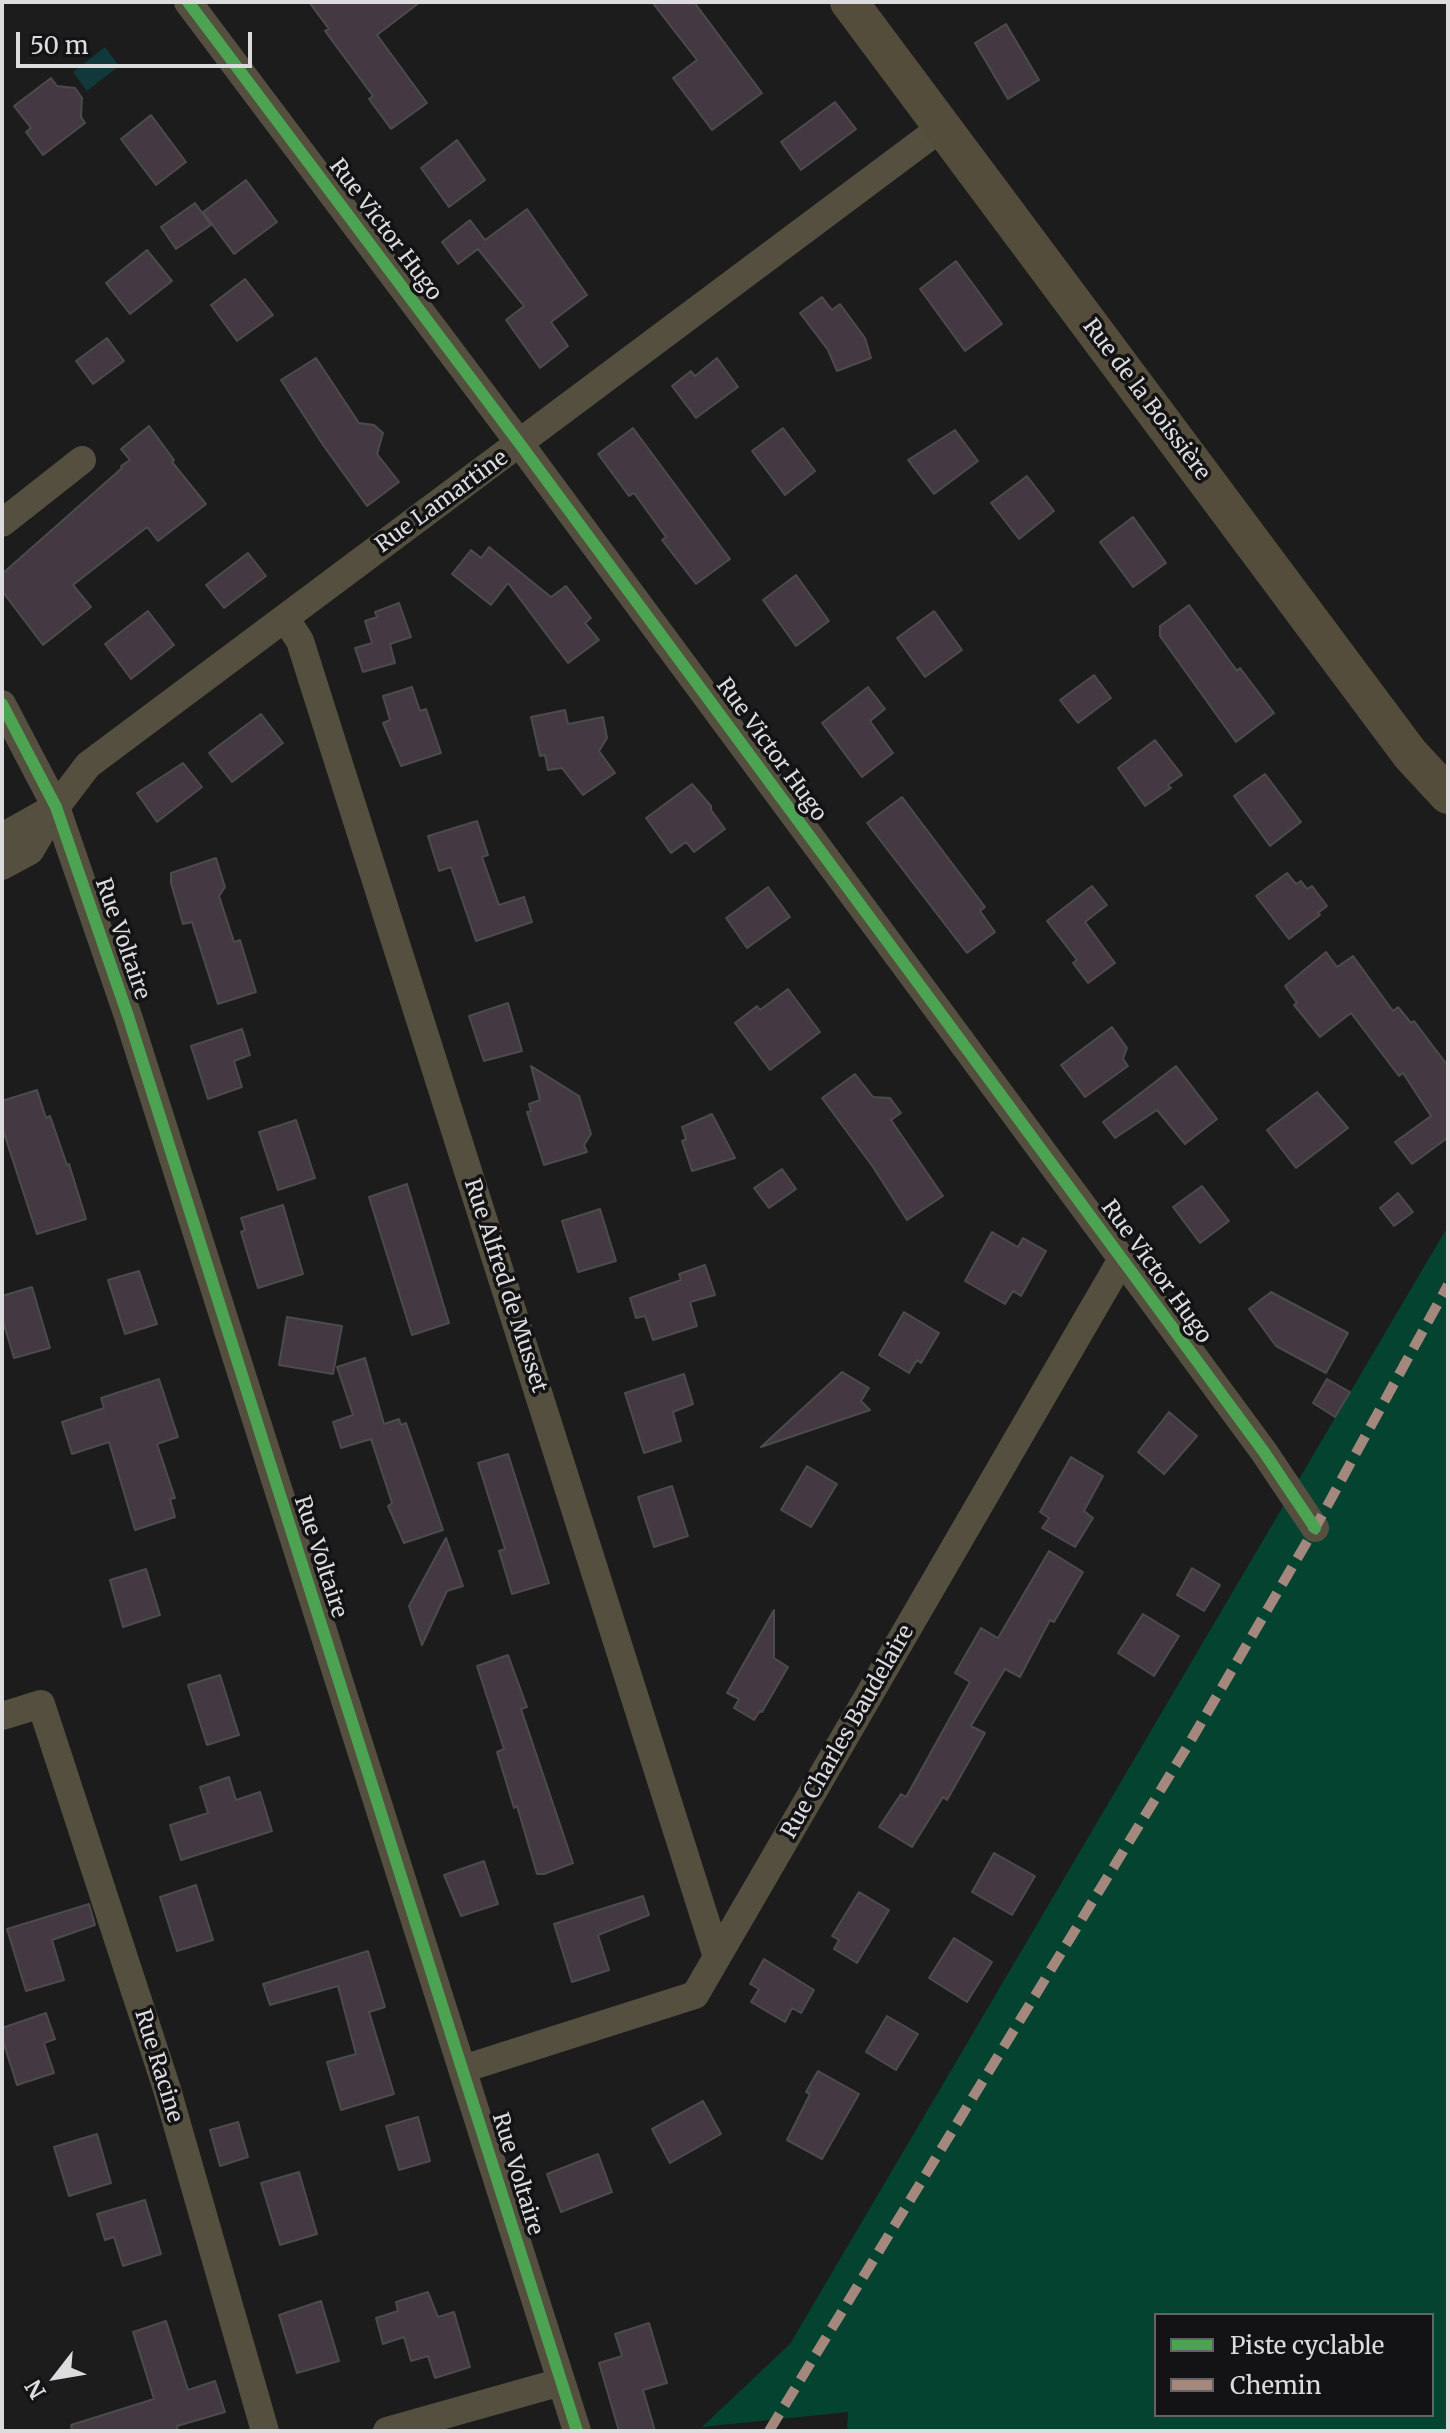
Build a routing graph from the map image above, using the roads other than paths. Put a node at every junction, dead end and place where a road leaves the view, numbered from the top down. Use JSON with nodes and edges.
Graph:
{"nodes":[{"id":1,"x":188,"y":2,"type":"edge"},
{"id":2,"x":849,"y":2,"type":"edge"},
{"id":3,"x":942,"y":127,"type":"junction"},
{"id":4,"x":520,"y":444,"type":"junction"},
{"id":5,"x":82,"y":460,"type":"dead end"},
{"id":6,"x":2,"y":523,"type":"edge"},
{"id":7,"x":285,"y":618,"type":"junction"},
{"id":8,"x":2,"y":704,"type":"edge"},
{"id":9,"x":1448,"y":795,"type":"edge"},
{"id":10,"x":56,"y":807,"type":"junction"},
{"id":11,"x":2,"y":837,"type":"edge"},
{"id":12,"x":2,"y":866,"type":"edge"},
{"id":13,"x":1122,"y":1259,"type":"junction"},
{"id":14,"x":1315,"y":1528,"type":"dead end"},
{"id":15,"x":2,"y":1716,"type":"edge"},
{"id":16,"x":717,"y":1957,"type":"junction"},
{"id":17,"x":463,"y":2069,"type":"junction"},
{"id":18,"x":561,"y":2382,"type":"junction"},
{"id":19,"x":265,"y":2431,"type":"edge"},
{"id":20,"x":387,"y":2431,"type":"edge"},
{"id":21,"x":577,"y":2431,"type":"edge"}],
"edges":[{"from":1,"to":4,"type":"street","name":"Rue Victor Hugo"},
{"from":2,"to":3,"type":"main road","name":"Rue de la Boissière"},
{"from":3,"to":4,"type":"street","name":"Rue Lamartine"},
{"from":3,"to":9,"type":"main road","name":"Rue de la Boissière"},
{"from":4,"to":7,"type":"street","name":"Rue Lamartine"},
{"from":4,"to":13,"type":"street","name":"Rue Victor Hugo"},
{"from":5,"to":6,"type":"street"},
{"from":7,"to":10,"type":"street","name":"Rue Lamartine"},
{"from":7,"to":16,"type":"street","name":"Rue Alfred de Musset"},
{"from":8,"to":10,"type":"street","name":"Rue Voltaire"},
{"from":10,"to":11,"type":"street"},
{"from":10,"to":12,"type":"street","name":"Rue Lamartine"},
{"from":10,"to":17,"type":"street","name":"Rue Voltaire"},
{"from":13,"to":14,"type":"street","name":"Rue Victor Hugo"},
{"from":13,"to":16,"type":"street","name":"Rue Charles Baudelaire"},
{"from":15,"to":19,"type":"street","name":"Rue Racine"},
{"from":16,"to":17,"type":"street","name":"Rue Charles Baudelaire"},
{"from":17,"to":18,"type":"street","name":"Rue Voltaire"},
{"from":18,"to":20,"type":"street"},
{"from":18,"to":21,"type":"street","name":"Rue Voltaire"}]}
